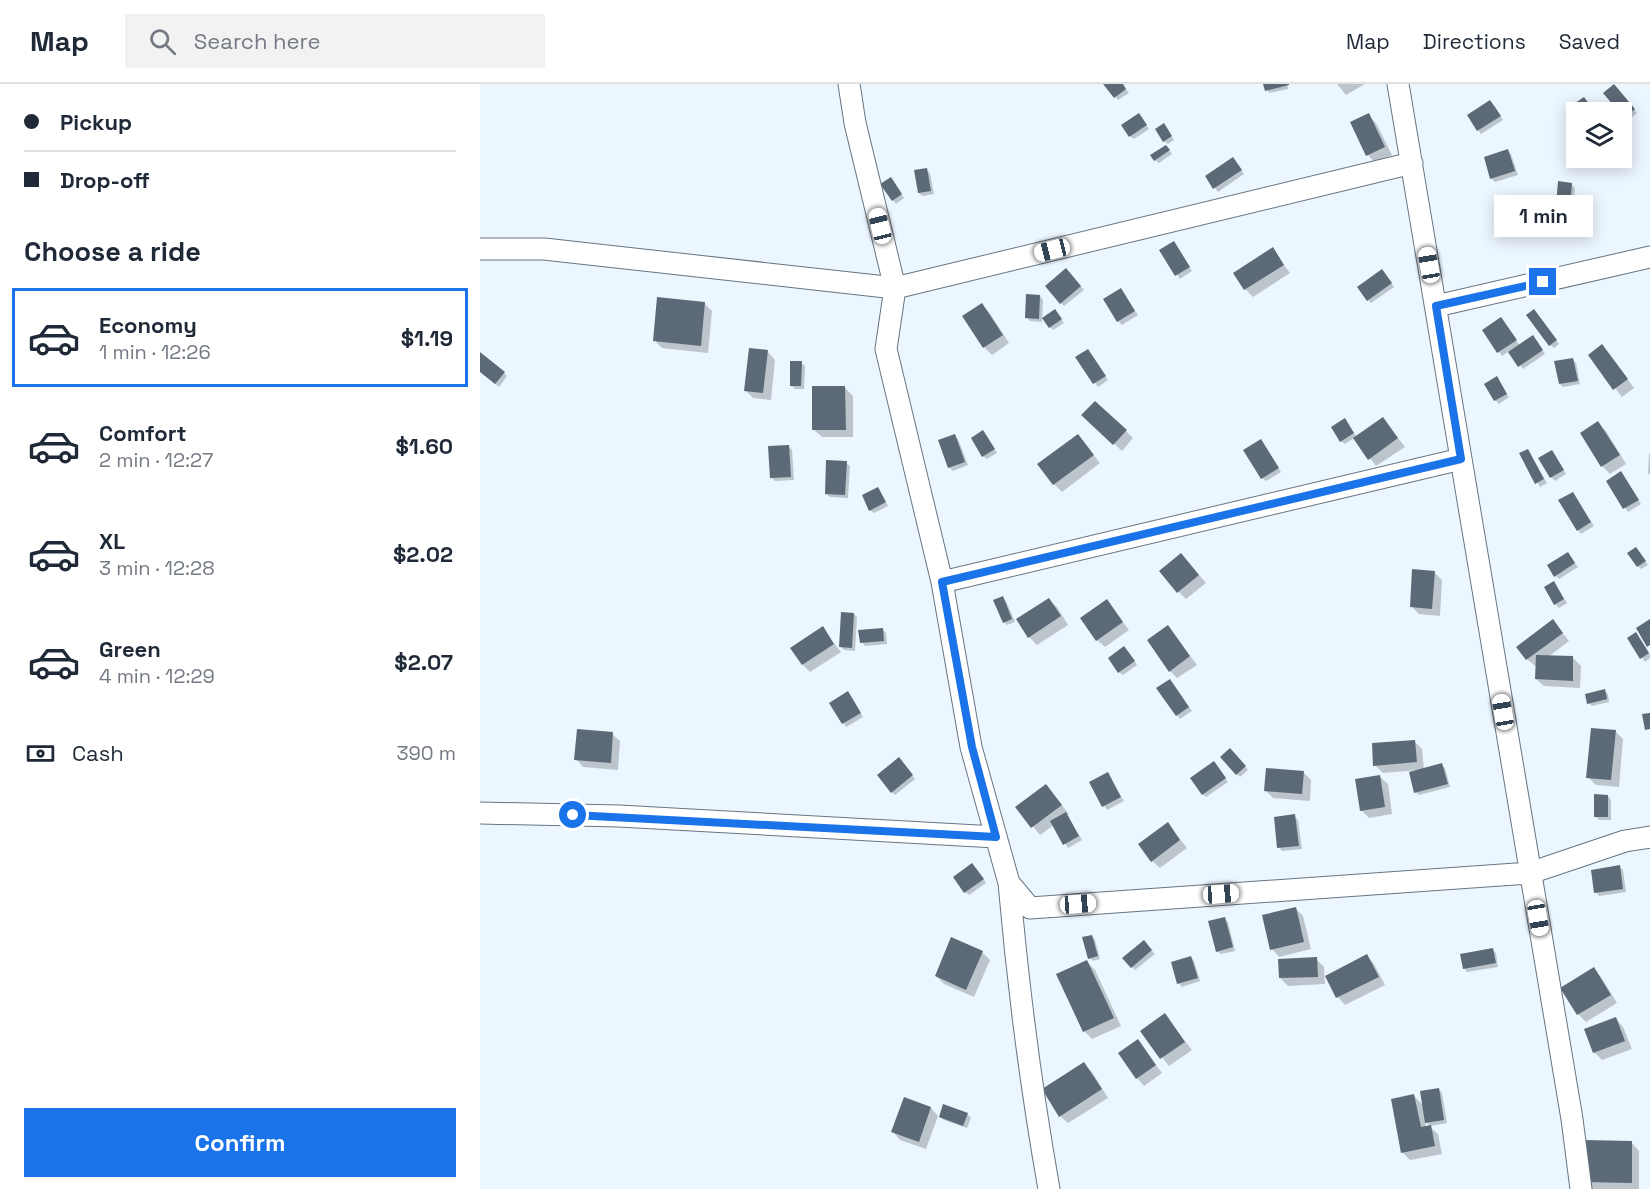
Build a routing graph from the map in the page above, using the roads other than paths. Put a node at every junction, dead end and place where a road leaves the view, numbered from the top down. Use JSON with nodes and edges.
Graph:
{"nodes":[{"id":1,"x":849,"y":84,"type":"edge"},
{"id":2,"x":1398,"y":84,"type":"edge"},
{"id":3,"x":1412,"y":163,"type":"junction"},
{"id":4,"x":480,"y":249,"type":"edge"},
{"id":5,"x":1650,"y":257,"type":"edge"},
{"id":6,"x":895,"y":288,"type":"junction"},
{"id":7,"x":1436,"y":306,"type":"junction"},
{"id":8,"x":1461,"y":459,"type":"junction"},
{"id":9,"x":942,"y":582,"type":"junction"},
{"id":10,"x":480,"y":813,"type":"edge"},
{"id":11,"x":996,"y":837,"type":"junction"},
{"id":12,"x":1650,"y":837,"type":"edge"},
{"id":13,"x":1530,"y":873,"type":"junction"},
{"id":14,"x":1009,"y":884,"type":"junction"},
{"id":15,"x":1049,"y":1189,"type":"edge"},
{"id":16,"x":1581,"y":1189,"type":"edge"}],
"edges":[{"from":1,"to":6,"type":"street"},
{"from":2,"to":3,"type":"street"},
{"from":3,"to":6,"type":"street"},
{"from":3,"to":7,"type":"street"},
{"from":4,"to":6,"type":"street"},
{"from":5,"to":7,"type":"street"},
{"from":6,"to":9,"type":"street"},
{"from":7,"to":8,"type":"street"},
{"from":8,"to":9,"type":"street"},
{"from":8,"to":13,"type":"street"},
{"from":9,"to":11,"type":"street"},
{"from":10,"to":11,"type":"street"},
{"from":11,"to":14,"type":"street"},
{"from":12,"to":13,"type":"street"},
{"from":13,"to":14,"type":"street"},
{"from":13,"to":16,"type":"street"},
{"from":14,"to":15,"type":"street"}]}
